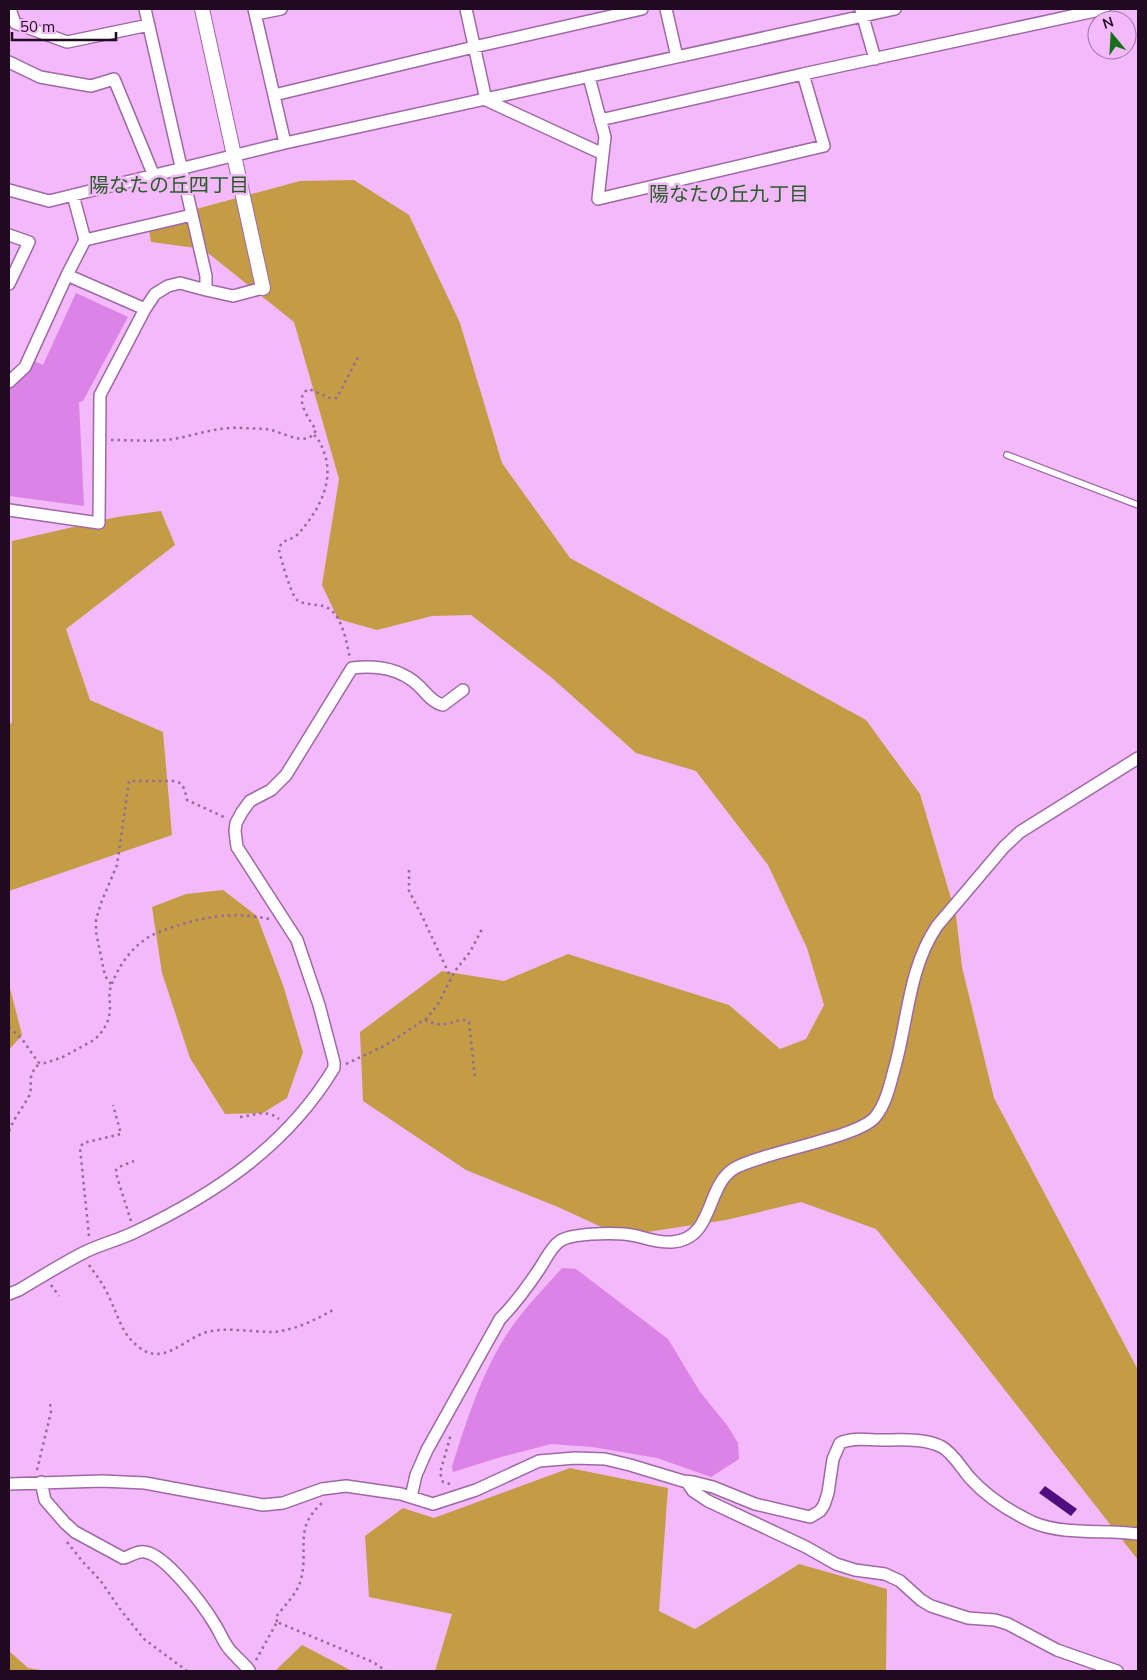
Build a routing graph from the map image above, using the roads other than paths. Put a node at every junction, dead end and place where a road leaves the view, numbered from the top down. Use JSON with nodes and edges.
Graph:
{"nodes":[{"id":1,"x":10,"y":9,"type":"edge"},
{"id":2,"x":145,"y":9,"type":"edge"},
{"id":3,"x":202,"y":9,"type":"edge"},
{"id":4,"x":281,"y":9,"type":"edge"},
{"id":5,"x":466,"y":9,"type":"edge"},
{"id":6,"x":642,"y":9,"type":"edge"},
{"id":7,"x":666,"y":9,"type":"edge"},
{"id":8,"x":896,"y":9,"type":"edge"},
{"id":9,"x":1104,"y":9,"type":"edge"},
{"id":10,"x":255,"y":12,"type":"edge"},
{"id":11,"x":862,"y":12,"type":"edge"},
{"id":12,"x":149,"y":24,"type":"junction"},
{"id":13,"x":474,"y":47,"type":"junction"},
{"id":14,"x":677,"y":57,"type":"junction"},
{"id":15,"x":874,"y":59,"type":"junction"},
{"id":16,"x":9,"y":62,"type":"edge"},
{"id":17,"x":803,"y":74,"type":"junction"},
{"id":18,"x":589,"y":77,"type":"junction"},
{"id":19,"x":274,"y":95,"type":"junction"},
{"id":20,"x":486,"y":100,"type":"junction"},
{"id":21,"x":600,"y":120,"type":"junction"},
{"id":22,"x":285,"y":143,"type":"junction"},
{"id":23,"x":603,"y":154,"type":"junction"},
{"id":24,"x":235,"y":156,"type":"junction"},
{"id":25,"x":181,"y":170,"type":"junction"},
{"id":26,"x":154,"y":176,"type":"junction"},
{"id":27,"x":9,"y":190,"type":"edge"},
{"id":28,"x":73,"y":195,"type":"junction"},
{"id":29,"x":192,"y":215,"type":"junction"},
{"id":30,"x":9,"y":235,"type":"edge"},
{"id":31,"x":85,"y":240,"type":"junction"},
{"id":32,"x":67,"y":275,"type":"junction"},
{"id":33,"x":9,"y":284,"type":"edge"},
{"id":34,"x":264,"y":288,"type":"joint"},
{"id":35,"x":206,"y":290,"type":"junction"},
{"id":36,"x":145,"y":309,"type":"junction"},
{"id":37,"x":9,"y":382,"type":"edge"},
{"id":38,"x":1007,"y":454,"type":"dead end"},
{"id":39,"x":1138,"y":505,"type":"edge"},
{"id":40,"x":9,"y":510,"type":"edge"},
{"id":41,"x":463,"y":690,"type":"dead end"},
{"id":42,"x":1138,"y":758,"type":"edge"},
{"id":43,"x":9,"y":1294,"type":"edge"},
{"id":44,"x":38,"y":1482,"type":"junction"},
{"id":45,"x":687,"y":1482,"type":"junction"},
{"id":46,"x":9,"y":1484,"type":"edge"},
{"id":47,"x":411,"y":1497,"type":"junction"},
{"id":48,"x":1138,"y":1534,"type":"edge"},
{"id":49,"x":248,"y":1670,"type":"edge"},
{"id":50,"x":1117,"y":1671,"type":"edge"}],
"edges":[{"from":1,"to":12,"type":"street"},
{"from":2,"to":12,"type":"street"},
{"from":3,"to":24,"type":"street"},
{"from":4,"to":10,"type":"street"},
{"from":5,"to":13,"type":"street"},
{"from":6,"to":13,"type":"street"},
{"from":7,"to":14,"type":"street"},
{"from":8,"to":11,"type":"street"},
{"from":9,"to":15,"type":"street"},
{"from":10,"to":19,"type":"street"},
{"from":11,"to":14,"type":"street"},
{"from":11,"to":15,"type":"street"},
{"from":12,"to":25,"type":"street"},
{"from":13,"to":19,"type":"street"},
{"from":13,"to":20,"type":"street"},
{"from":14,"to":18,"type":"street"},
{"from":15,"to":17,"type":"street"},
{"from":16,"to":26,"type":"street"},
{"from":17,"to":21,"type":"street"},
{"from":17,"to":23,"type":"street"},
{"from":18,"to":20,"type":"street"},
{"from":18,"to":21,"type":"street"},
{"from":19,"to":22,"type":"street"},
{"from":20,"to":22,"type":"street"},
{"from":20,"to":23,"type":"street"},
{"from":21,"to":23,"type":"street"},
{"from":22,"to":24,"type":"street"},
{"from":24,"to":25,"type":"street"},
{"from":24,"to":34,"type":"street"},
{"from":25,"to":26,"type":"street"},
{"from":25,"to":29,"type":"street"},
{"from":26,"to":28,"type":"street"},
{"from":27,"to":28,"type":"street"},
{"from":28,"to":31,"type":"street"},
{"from":29,"to":31,"type":"street"},
{"from":29,"to":35,"type":"street"},
{"from":30,"to":33,"type":"street"},
{"from":31,"to":32,"type":"street"},
{"from":32,"to":36,"type":"street"},
{"from":32,"to":37,"type":"street"},
{"from":34,"to":35,"type":"street"},
{"from":35,"to":36,"type":"street"},
{"from":36,"to":40,"type":"street"},
{"from":38,"to":39,"type":"lane"},
{"from":41,"to":43,"type":"street"},
{"from":42,"to":47,"type":"street"},
{"from":44,"to":46,"type":"street"},
{"from":44,"to":47,"type":"street"},
{"from":44,"to":49,"type":"street"},
{"from":45,"to":47,"type":"street"},
{"from":45,"to":48,"type":"street"},
{"from":45,"to":50,"type":"street"}]}
